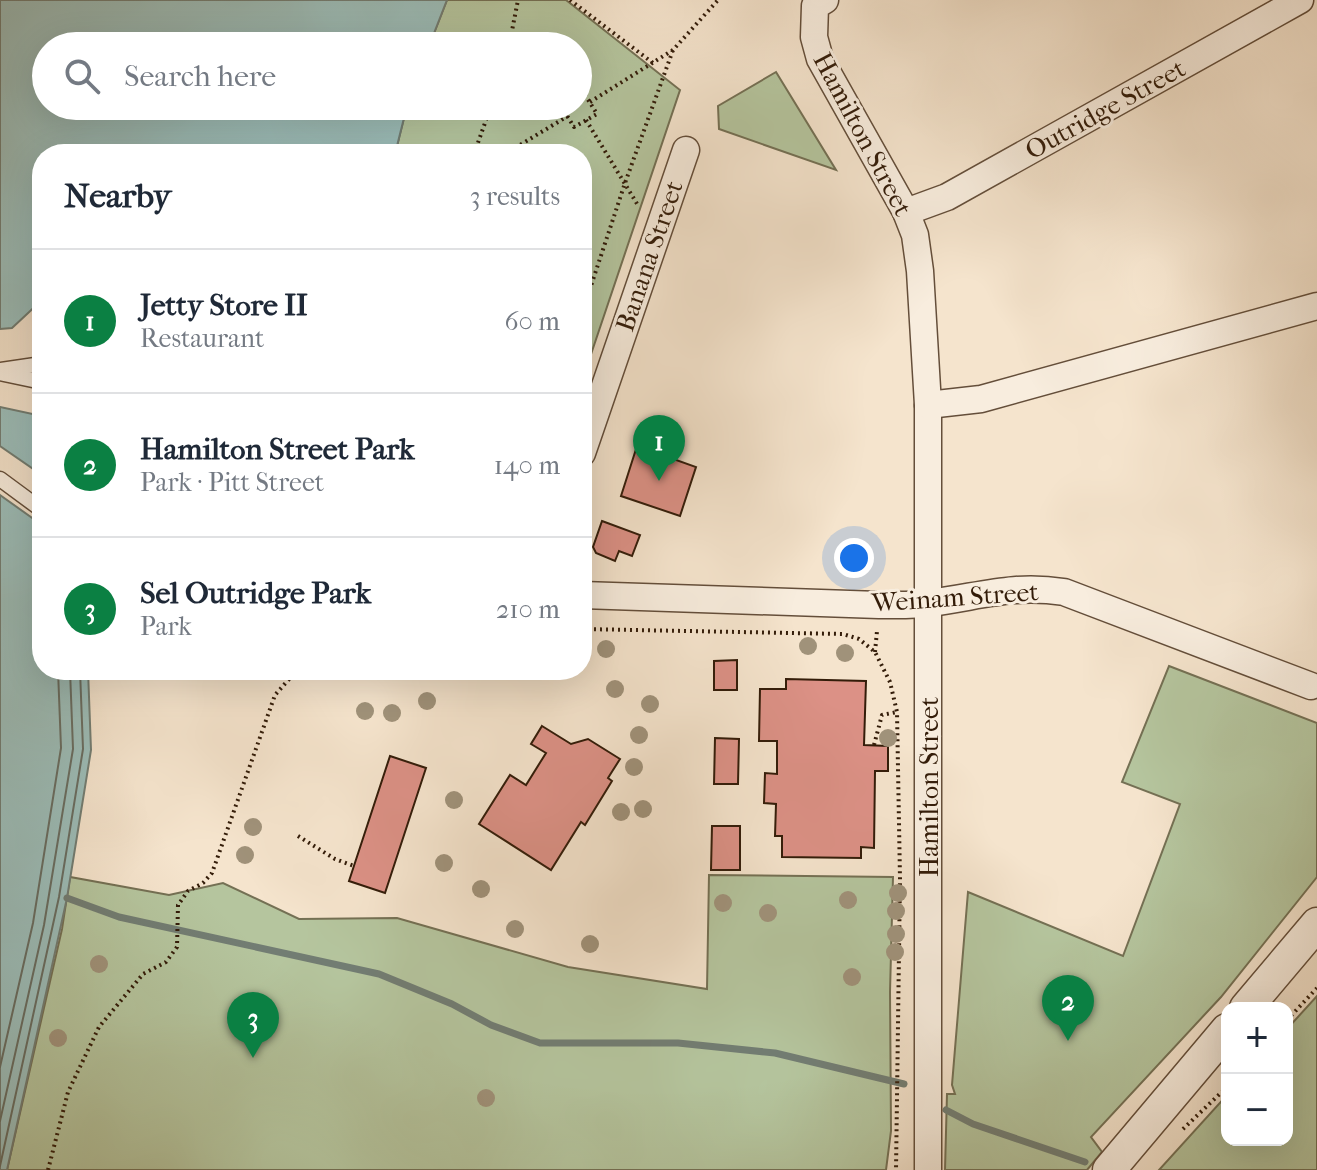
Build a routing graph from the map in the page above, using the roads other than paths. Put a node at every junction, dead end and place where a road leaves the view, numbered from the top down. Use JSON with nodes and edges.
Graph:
{"nodes":[{"id":1,"x":1300,"y":0,"type":"edge"},
{"id":2,"x":818,"y":2,"type":"edge"},
{"id":3,"x":686,"y":150,"type":"dead end"},
{"id":4,"x":906,"y":212,"type":"junction"},
{"id":5,"x":1317,"y":306,"type":"edge"},
{"id":6,"x":32,"y":366,"type":"edge"},
{"id":7,"x":0,"y":372,"type":"edge"},
{"id":8,"x":32,"y":380,"type":"edge"},
{"id":9,"x":928,"y":405,"type":"junction"},
{"id":10,"x":592,"y":423,"type":"edge"},
{"id":11,"x":0,"y":479,"type":"edge"},
{"id":12,"x":32,"y":503,"type":"edge"},
{"id":13,"x":592,"y":595,"type":"edge"},
{"id":14,"x":927,"y":604,"type":"junction"},
{"id":15,"x":1311,"y":686,"type":"dead end"},
{"id":16,"x":1317,"y":924,"type":"edge"},
{"id":17,"x":1251,"y":1002,"type":"edge"},
{"id":18,"x":1221,"y":1037,"type":"edge"},
{"id":19,"x":928,"y":1170,"type":"edge"},
{"id":20,"x":1109,"y":1170,"type":"edge"}],
"edges":[{"from":1,"to":4,"type":"street","name":"Outridge Street"},
{"from":2,"to":4,"type":"street","name":"Hamilton Street"},
{"from":3,"to":10,"type":"street","name":"Banana Street"},
{"from":4,"to":9,"type":"street","name":"Hamilton Street"},
{"from":5,"to":9,"type":"street"},
{"from":6,"to":7,"type":"lane"},
{"from":7,"to":8,"type":"lane"},
{"from":9,"to":14,"type":"street","name":"Hamilton Street"},
{"from":11,"to":12,"type":"lane"},
{"from":13,"to":14,"type":"street","name":"Weinam Street"},
{"from":14,"to":15,"type":"street","name":"Weinam Street"},
{"from":14,"to":19,"type":"street","name":"Hamilton Street"},
{"from":16,"to":17,"type":"street"},
{"from":18,"to":20,"type":"street"}]}
